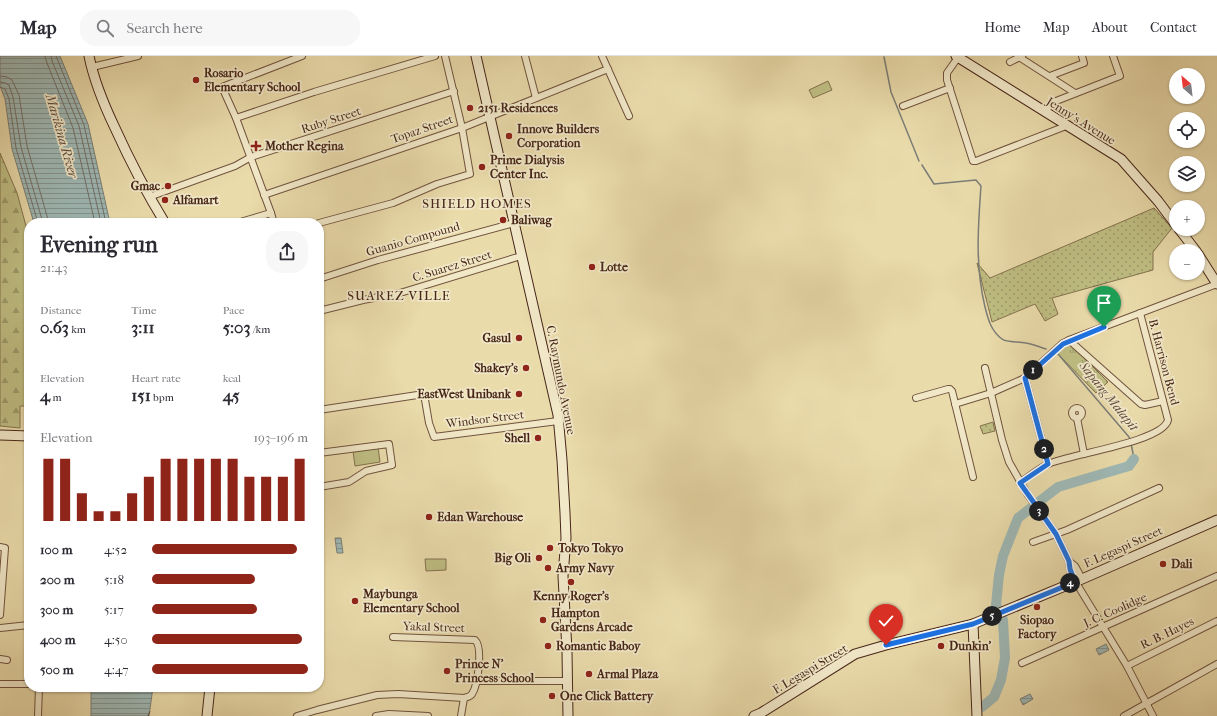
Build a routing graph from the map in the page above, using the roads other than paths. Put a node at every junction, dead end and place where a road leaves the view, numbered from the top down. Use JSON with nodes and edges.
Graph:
{"nodes":[{"id":1,"x":89,"y":56,"type":"edge"},
{"id":2,"x":138,"y":56,"type":"edge"},
{"id":3,"x":302,"y":56,"type":"edge"},
{"id":4,"x":435,"y":56,"type":"edge"},
{"id":5,"x":445,"y":56,"type":"edge"},
{"id":6,"x":476,"y":56,"type":"edge"},
{"id":7,"x":525,"y":56,"type":"edge"},
{"id":8,"x":602,"y":56,"type":"edge"},
{"id":9,"x":958,"y":56,"type":"edge"},
{"id":10,"x":1021,"y":56,"type":"edge"},
{"id":11,"x":1082,"y":56,"type":"edge"},
{"id":12,"x":1113,"y":56,"type":"edge"},
{"id":13,"x":1010,"y":62,"type":"dead end"},
{"id":14,"x":92,"y":67,"type":"junction"},
{"id":15,"x":608,"y":69,"type":"junction"},
{"id":16,"x":1050,"y":76,"type":"junction"},
{"id":17,"x":950,"y":88,"type":"junction"},
{"id":18,"x":454,"y":91,"type":"junction"},
{"id":19,"x":1075,"y":93,"type":"junction"},
{"id":20,"x":536,"y":98,"type":"junction"},
{"id":21,"x":903,"y":106,"type":"dead end"},
{"id":22,"x":1045,"y":113,"type":"junction"},
{"id":23,"x":629,"y":116,"type":"dead end"},
{"id":24,"x":489,"y":117,"type":"junction"},
{"id":25,"x":236,"y":118,"type":"junction"},
{"id":26,"x":1066,"y":126,"type":"junction"},
{"id":27,"x":462,"y":128,"type":"junction"},
{"id":28,"x":251,"y":157,"type":"junction"},
{"id":29,"x":264,"y":195,"type":"junction"},
{"id":30,"x":149,"y":197,"type":"junction"},
{"id":31,"x":271,"y":214,"type":"junction"},
{"id":32,"x":1169,"y":216,"type":"edge"},
{"id":33,"x":162,"y":218,"type":"edge"},
{"id":34,"x":256,"y":218,"type":"edge"},
{"id":35,"x":272,"y":218,"type":"edge"},
{"id":36,"x":324,"y":222,"type":"edge"},
{"id":37,"x":514,"y":223,"type":"junction"},
{"id":38,"x":1184,"y":236,"type":"edge"},
{"id":39,"x":1191,"y":244,"type":"edge"},
{"id":40,"x":521,"y":256,"type":"junction"},
{"id":41,"x":1205,"y":265,"type":"edge"},
{"id":42,"x":324,"y":277,"type":"edge"},
{"id":43,"x":1217,"y":284,"type":"edge"},
{"id":44,"x":324,"y":310,"type":"edge"},
{"id":45,"x":1140,"y":313,"type":"junction"},
{"id":46,"x":1069,"y":340,"type":"junction"},
{"id":47,"x":985,"y":368,"type":"dead end"},
{"id":48,"x":1025,"y":378,"type":"junction"},
{"id":49,"x":991,"y":393,"type":"junction"},
{"id":50,"x":916,"y":398,"type":"dead end"},
{"id":51,"x":1163,"y":401,"type":"junction"},
{"id":52,"x":955,"y":404,"type":"junction"},
{"id":53,"x":324,"y":409,"type":"edge"},
{"id":54,"x":1077,"y":418,"type":"dead end"},
{"id":55,"x":558,"y":421,"type":"junction"},
{"id":56,"x":0,"y":435,"type":"edge"},
{"id":57,"x":24,"y":436,"type":"edge"},
{"id":58,"x":324,"y":452,"type":"edge"},
{"id":59,"x":1084,"y":454,"type":"junction"},
{"id":60,"x":1048,"y":464,"type":"junction"},
{"id":61,"x":973,"y":477,"type":"dead end"},
{"id":62,"x":1020,"y":483,"type":"junction"},
{"id":63,"x":324,"y":486,"type":"edge"},
{"id":64,"x":1159,"y":488,"type":"dead end"},
{"id":65,"x":1217,"y":520,"type":"edge"},
{"id":66,"x":1056,"y":534,"type":"junction"},
{"id":67,"x":1033,"y":542,"type":"dead end"},
{"id":68,"x":3,"y":547,"type":"edge"},
{"id":69,"x":2,"y":568,"type":"edge"},
{"id":70,"x":1217,"y":576,"type":"edge"},
{"id":71,"x":1078,"y":580,"type":"junction"},
{"id":72,"x":1,"y":589,"type":"edge"},
{"id":73,"x":1095,"y":606,"type":"dead end"},
{"id":74,"x":0,"y":613,"type":"edge"},
{"id":75,"x":1096,"y":615,"type":"junction"},
{"id":76,"x":1217,"y":621,"type":"edge"},
{"id":77,"x":973,"y":624,"type":"junction"},
{"id":78,"x":24,"y":626,"type":"edge"},
{"id":79,"x":1103,"y":627,"type":"junction"},
{"id":80,"x":0,"y":628,"type":"edge"},
{"id":81,"x":393,"y":637,"type":"dead end"},
{"id":82,"x":0,"y":659,"type":"edge"},
{"id":83,"x":7,"y":660,"type":"dead end"},
{"id":84,"x":1022,"y":663,"type":"dead end"},
{"id":85,"x":1217,"y":664,"type":"edge"},
{"id":86,"x":1126,"y":666,"type":"junction"},
{"id":87,"x":478,"y":681,"type":"junction"},
{"id":88,"x":568,"y":681,"type":"junction"},
{"id":89,"x":0,"y":684,"type":"edge"},
{"id":90,"x":24,"y":684,"type":"edge"},
{"id":91,"x":38,"y":692,"type":"edge"},
{"id":92,"x":209,"y":692,"type":"edge"},
{"id":93,"x":466,"y":697,"type":"junction"},
{"id":94,"x":1146,"y":703,"type":"junction"},
{"id":95,"x":38,"y":716,"type":"edge"},
{"id":96,"x":207,"y":716,"type":"edge"},
{"id":97,"x":297,"y":716,"type":"edge"},
{"id":98,"x":376,"y":716,"type":"edge"},
{"id":99,"x":428,"y":716,"type":"edge"},
{"id":100,"x":461,"y":716,"type":"edge"},
{"id":101,"x":568,"y":716,"type":"edge"},
{"id":102,"x":754,"y":716,"type":"edge"},
{"id":103,"x":977,"y":716,"type":"edge"},
{"id":104,"x":1124,"y":716,"type":"edge"},
{"id":105,"x":1153,"y":716,"type":"edge"}],
"edges":[{"from":1,"to":14,"type":"main road"},
{"from":2,"to":14,"type":"street"},
{"from":3,"to":25,"type":"street"},
{"from":4,"to":25,"type":"street"},
{"from":5,"to":18,"type":"street"},
{"from":6,"to":24,"type":"main road","name":"C. Raymundo Avenue"},
{"from":7,"to":20,"type":"street"},
{"from":8,"to":15,"type":"street"},
{"from":9,"to":17,"type":"street"},
{"from":9,"to":22,"type":"main road","name":"Jenny's Avenue"},
{"from":10,"to":13,"type":"street"},
{"from":10,"to":16,"type":"street"},
{"from":11,"to":16,"type":"street"},
{"from":12,"to":19,"type":"street"},
{"from":14,"to":30,"type":"main road"},
{"from":15,"to":20,"type":"street","name":"Topaz Street"},
{"from":15,"to":23,"type":"street"},
{"from":16,"to":19,"type":"street"},
{"from":17,"to":21,"type":"street"},
{"from":17,"to":26,"type":"street"},
{"from":18,"to":27,"type":"street"},
{"from":18,"to":28,"type":"street","name":"Ruby Street"},
{"from":19,"to":22,"type":"street"},
{"from":20,"to":24,"type":"street","name":"Topaz Street"},
{"from":22,"to":26,"type":"main road","name":"Jenny's Avenue"},
{"from":24,"to":27,"type":"street","name":"Topaz Street"},
{"from":24,"to":37,"type":"main road","name":"C. Raymundo Avenue"},
{"from":25,"to":28,"type":"street"},
{"from":26,"to":32,"type":"main road","name":"Jenny's Avenue"},
{"from":27,"to":29,"type":"street","name":"Topaz Street"},
{"from":27,"to":36,"type":"street"},
{"from":28,"to":29,"type":"street"},
{"from":28,"to":30,"type":"street","name":"Ruby Street"},
{"from":29,"to":31,"type":"street"},
{"from":30,"to":33,"type":"main road"},
{"from":31,"to":34,"type":"street"},
{"from":31,"to":35,"type":"street"},
{"from":37,"to":40,"type":"main road","name":"C. Raymundo Avenue"},
{"from":37,"to":42,"type":"street","name":"Guanio Compound"},
{"from":38,"to":39,"type":"main road"},
{"from":40,"to":44,"type":"street","name":"C. Suarez Street"},
{"from":40,"to":55,"type":"main road","name":"C. Raymundo Avenue"},
{"from":41,"to":43,"type":"main road"},
{"from":43,"to":45,"type":"street"},
{"from":45,"to":46,"type":"street"},
{"from":45,"to":51,"type":"street","name":"B. Harrison Bend"},
{"from":46,"to":48,"type":"street"},
{"from":46,"to":51,"type":"street"},
{"from":47,"to":49,"type":"street"},
{"from":48,"to":49,"type":"street"},
{"from":48,"to":60,"type":"street"},
{"from":49,"to":52,"type":"street"},
{"from":49,"to":62,"type":"street"},
{"from":50,"to":52,"type":"street"},
{"from":51,"to":59,"type":"street","name":"B. Harrison Bend"},
{"from":52,"to":61,"type":"street"},
{"from":53,"to":55,"type":"street","name":"Windsor Street"},
{"from":54,"to":59,"type":"street"},
{"from":55,"to":88,"type":"main road","name":"C. Raymundo Avenue"},
{"from":56,"to":57,"type":"main road"},
{"from":58,"to":63,"type":"street"},
{"from":59,"to":60,"type":"street","name":"B. Harrison Bend"},
{"from":60,"to":62,"type":"street","name":"B. Harrison Bend"},
{"from":62,"to":66,"type":"street"},
{"from":64,"to":66,"type":"street"},
{"from":65,"to":71,"type":"main road","name":"F. Legaspi Street"},
{"from":66,"to":67,"type":"street"},
{"from":66,"to":71,"type":"street"},
{"from":68,"to":69,"type":"street"},
{"from":69,"to":72,"type":"street"},
{"from":70,"to":79,"type":"street","name":"J. C. Coolidge"},
{"from":71,"to":75,"type":"street"},
{"from":71,"to":77,"type":"main road","name":"F. Legaspi Street"},
{"from":72,"to":74,"type":"street"},
{"from":73,"to":75,"type":"street"},
{"from":75,"to":79,"type":"street"},
{"from":76,"to":86,"type":"street","name":"R. B. Hayes"},
{"from":77,"to":102,"type":"main road","name":"F. Legaspi Street"},
{"from":77,"to":103,"type":"main road"},
{"from":78,"to":80,"type":"street"},
{"from":79,"to":84,"type":"street","name":"J. C. Coolidge"},
{"from":79,"to":86,"type":"street"},
{"from":81,"to":87,"type":"street","name":"Yakal Street"},
{"from":82,"to":83,"type":"street"},
{"from":85,"to":94,"type":"street"},
{"from":86,"to":94,"type":"street"},
{"from":87,"to":88,"type":"street"},
{"from":87,"to":93,"type":"street"},
{"from":88,"to":101,"type":"main road","name":"C. Raymundo Avenue"},
{"from":89,"to":90,"type":"street"},
{"from":91,"to":95,"type":"street"},
{"from":92,"to":96,"type":"main road"},
{"from":93,"to":97,"type":"street"},
{"from":93,"to":100,"type":"street"},
{"from":94,"to":104,"type":"street"},
{"from":94,"to":105,"type":"street"},
{"from":98,"to":99,"type":"street"}]}
